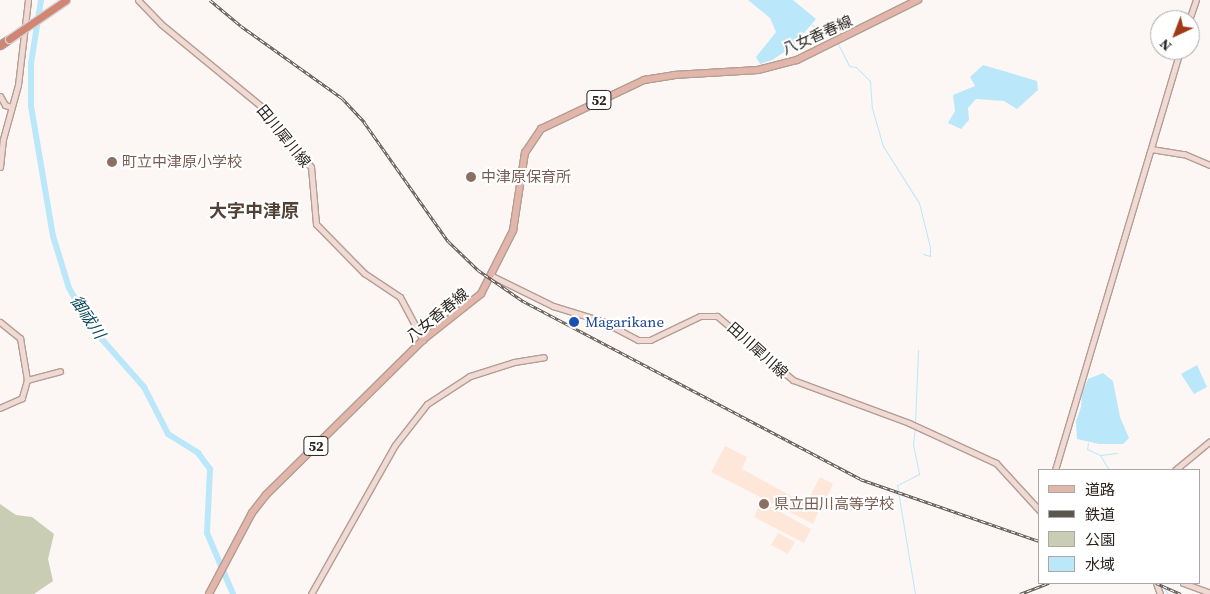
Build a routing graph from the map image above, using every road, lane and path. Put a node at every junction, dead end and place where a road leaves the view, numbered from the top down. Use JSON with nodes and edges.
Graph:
{"nodes":[{"id":1,"x":28,"y":0,"type":"edge"},
{"id":2,"x":66,"y":0,"type":"edge"},
{"id":3,"x":138,"y":0,"type":"edge"},
{"id":4,"x":918,"y":0,"type":"edge"},
{"id":5,"x":0,"y":46,"type":"edge"},
{"id":6,"x":1177,"y":60,"type":"edge"},
{"id":7,"x":0,"y":96,"type":"edge"},
{"id":8,"x":11,"y":107,"type":"junction"},
{"id":9,"x":1151,"y":149,"type":"junction"},
{"id":10,"x":1210,"y":165,"type":"edge"},
{"id":11,"x":0,"y":167,"type":"edge"},
{"id":12,"x":492,"y":276,"type":"junction"},
{"id":13,"x":0,"y":322,"type":"edge"},
{"id":14,"x":423,"y":340,"type":"junction"},
{"id":15,"x":544,"y":357,"type":"dead end"},
{"id":16,"x":60,"y":371,"type":"dead end"},
{"id":17,"x":26,"y":380,"type":"junction"},
{"id":18,"x":0,"y":408,"type":"edge"},
{"id":19,"x":1210,"y":441,"type":"edge"},
{"id":20,"x":1055,"y":469,"type":"edge"},
{"id":21,"x":1176,"y":469,"type":"edge"},
{"id":22,"x":1038,"y":509,"type":"edge"},
{"id":23,"x":1186,"y":584,"type":"edge"},
{"id":24,"x":1210,"y":593,"type":"edge"},
{"id":25,"x":209,"y":594,"type":"edge"},
{"id":26,"x":311,"y":594,"type":"edge"}],
"edges":[{"from":1,"to":8,"type":"street"},
{"from":2,"to":5,"type":"highway","bridge":true},
{"from":3,"to":14,"type":"street","name":"田川犀川線"},
{"from":4,"to":12,"type":"main road","name":"八女香春線","number":"52"},
{"from":6,"to":9,"type":"street"},
{"from":7,"to":8,"type":"street"},
{"from":8,"to":11,"type":"street"},
{"from":9,"to":10,"type":"street"},
{"from":9,"to":20,"type":"street"},
{"from":12,"to":14,"type":"main road","name":"八女香春線","number":"52"},
{"from":12,"to":22,"type":"street","name":"田川犀川線"},
{"from":13,"to":17,"type":"street"},
{"from":14,"to":25,"type":"main road","name":"八女香春線","number":"52"},
{"from":15,"to":26,"type":"street"},
{"from":16,"to":17,"type":"street"},
{"from":17,"to":18,"type":"street"},
{"from":19,"to":21,"type":"street"},
{"from":23,"to":24,"type":"street"}]}
